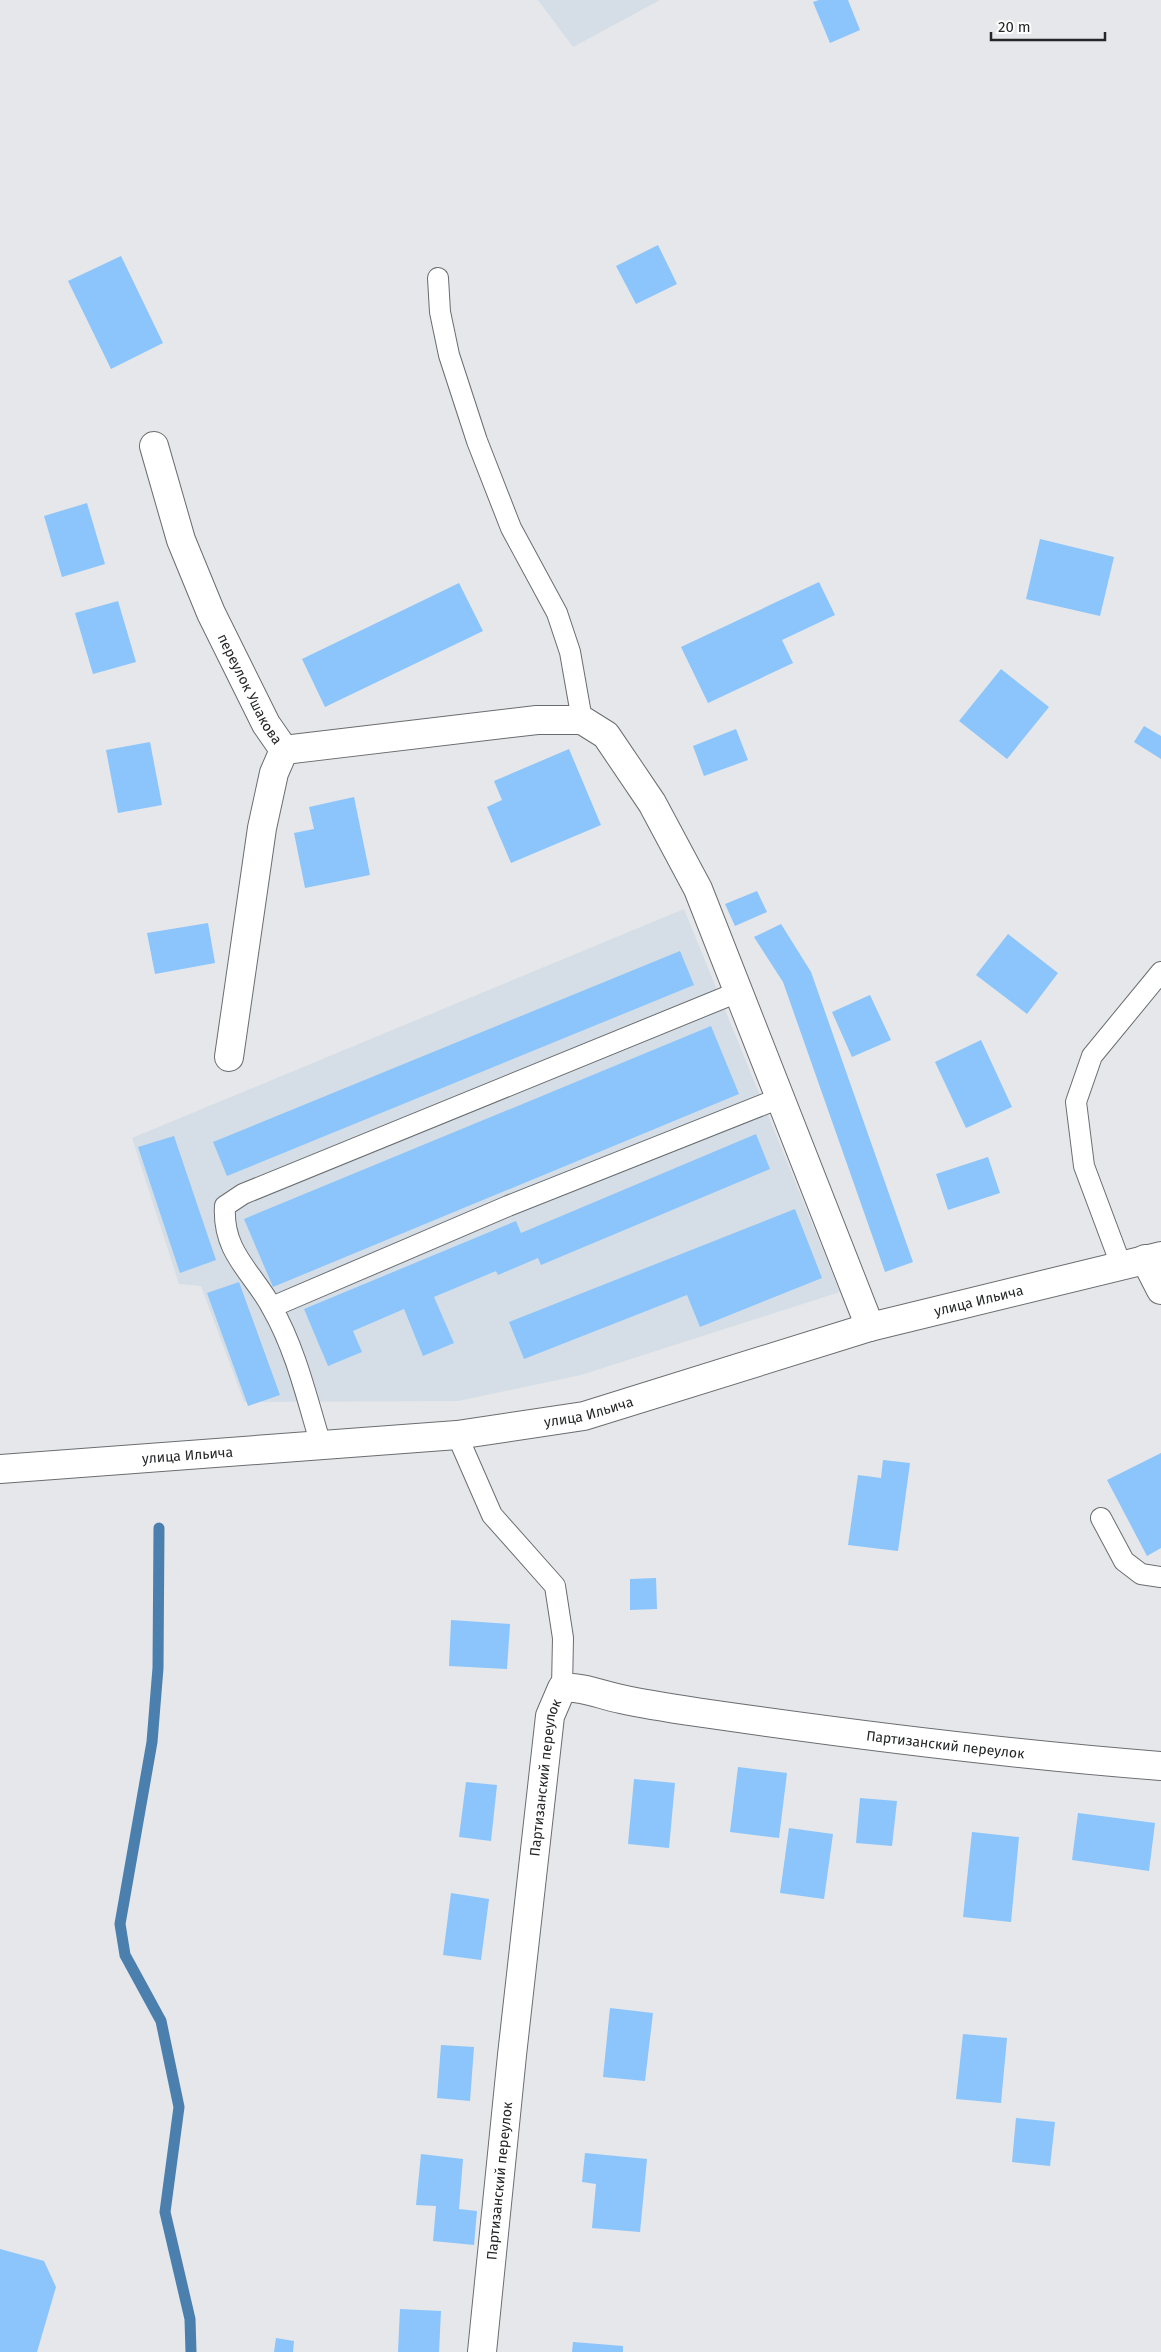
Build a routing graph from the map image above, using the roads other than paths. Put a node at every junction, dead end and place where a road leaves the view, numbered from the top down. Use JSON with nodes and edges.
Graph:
{"nodes":[{"id":1,"x":438,"y":278,"type":"dead end"},
{"id":2,"x":154,"y":446,"type":"dead end"},
{"id":3,"x":582,"y":720,"type":"junction"},
{"id":4,"x":284,"y":750,"type":"junction"},
{"id":5,"x":1161,"y":972,"type":"edge"},
{"id":6,"x":738,"y":992,"type":"junction"},
{"id":7,"x":228,"y":1057,"type":"dead end"},
{"id":8,"x":780,"y":1098,"type":"junction"},
{"id":9,"x":1142,"y":1260,"type":"edge"},
{"id":10,"x":1161,"y":1290,"type":"edge"},
{"id":11,"x":272,"y":1307,"type":"junction"},
{"id":12,"x":870,"y":1327,"type":"junction"},
{"id":13,"x":457,"y":1435,"type":"junction"},
{"id":14,"x":321,"y":1445,"type":"junction"},
{"id":15,"x":0,"y":1469,"type":"edge"},
{"id":16,"x":1100,"y":1518,"type":"dead end"},
{"id":17,"x":1161,"y":1578,"type":"edge"},
{"id":18,"x":562,"y":1688,"type":"junction"},
{"id":19,"x":1161,"y":1766,"type":"edge"},
{"id":20,"x":482,"y":2352,"type":"edge"}],
"edges":[{"from":1,"to":3,"type":"lane"},
{"from":2,"to":4,"type":"street","name":"переулок Ушакова"},
{"from":3,"to":4,"type":"street"},
{"from":3,"to":6,"type":"street"},
{"from":4,"to":7,"type":"street","name":"переулок Ушакова"},
{"from":5,"to":9,"type":"lane"},
{"from":6,"to":8,"type":"street"},
{"from":6,"to":11,"type":"lane"},
{"from":8,"to":11,"type":"lane"},
{"from":8,"to":12,"type":"street"},
{"from":9,"to":10,"type":"street"},
{"from":9,"to":12,"type":"street","name":"улица Ильича"},
{"from":11,"to":14,"type":"lane"},
{"from":12,"to":13,"type":"street","name":"улица Ильича"},
{"from":13,"to":14,"type":"street","name":"улица Ильича"},
{"from":13,"to":18,"type":"lane"},
{"from":14,"to":15,"type":"street","name":"улица Ильича"},
{"from":16,"to":17,"type":"lane"},
{"from":18,"to":19,"type":"street","name":"Партизанский переулок"},
{"from":18,"to":20,"type":"street","name":"Партизанский переулок"}]}
